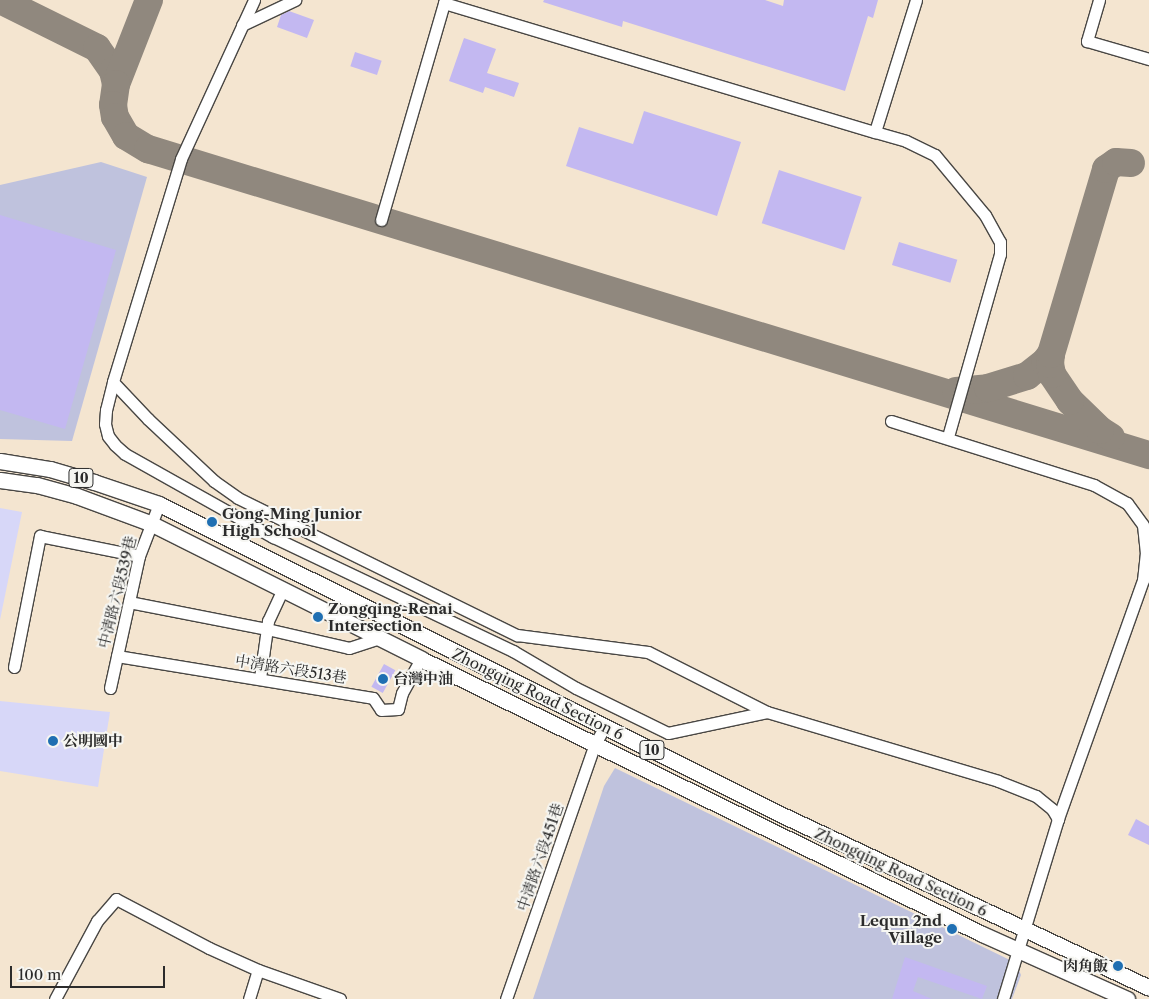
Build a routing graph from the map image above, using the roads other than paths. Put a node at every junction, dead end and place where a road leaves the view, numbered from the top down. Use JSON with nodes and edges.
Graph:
{"nodes":[{"id":1,"x":254,"y":0,"type":"edge"},
{"id":2,"x":295,"y":0,"type":"edge"},
{"id":3,"x":916,"y":0,"type":"edge"},
{"id":4,"x":1099,"y":0,"type":"edge"},
{"id":5,"x":445,"y":1,"type":"edge"},
{"id":6,"x":242,"y":25,"type":"junction"},
{"id":7,"x":1149,"y":59,"type":"edge"},
{"id":8,"x":875,"y":132,"type":"junction"},
{"id":9,"x":381,"y":220,"type":"dead end"},
{"id":10,"x":114,"y":382,"type":"junction"},
{"id":11,"x":891,"y":421,"type":"dead end"},
{"id":12,"x":948,"y":437,"type":"junction"},
{"id":13,"x":0,"y":462,"type":"edge"},
{"id":14,"x":0,"y":480,"type":"edge"},
{"id":15,"x":159,"y":504,"type":"junction"},
{"id":16,"x":150,"y":524,"type":"junction"},
{"id":17,"x":139,"y":556,"type":"junction"},
{"id":18,"x":283,"y":589,"type":"junction"},
{"id":19,"x":129,"y":602,"type":"junction"},
{"id":20,"x":266,"y":629,"type":"junction"},
{"id":21,"x":380,"y":638,"type":"junction"},
{"id":22,"x":117,"y":656,"type":"junction"},
{"id":23,"x":422,"y":659,"type":"junction"},
{"id":24,"x":14,"y":667,"type":"dead end"},
{"id":25,"x":260,"y":678,"type":"junction"},
{"id":26,"x":110,"y":688,"type":"dead end"},
{"id":27,"x":767,"y":712,"type":"junction"},
{"id":28,"x":605,"y":726,"type":"junction"},
{"id":29,"x":595,"y":744,"type":"junction"},
{"id":30,"x":1058,"y":819,"type":"junction"},
{"id":31,"x":1024,"y":929,"type":"junction"},
{"id":32,"x":1018,"y":950,"type":"junction"},
{"id":33,"x":258,"y":970,"type":"junction"},
{"id":34,"x":1149,"y":988,"type":"edge"},
{"id":35,"x":55,"y":999,"type":"edge"},
{"id":36,"x":249,"y":999,"type":"edge"},
{"id":37,"x":340,"y":999,"type":"edge"},
{"id":38,"x":506,"y":999,"type":"edge"},
{"id":39,"x":1002,"y":999,"type":"edge"},
{"id":40,"x":1127,"y":999,"type":"edge"}],
"edges":[{"from":1,"to":6,"type":"street"},
{"from":2,"to":6,"type":"street"},
{"from":3,"to":8,"type":"street"},
{"from":4,"to":7,"type":"street"},
{"from":5,"to":8,"type":"street"},
{"from":5,"to":9,"type":"street"},
{"from":6,"to":10,"type":"street"},
{"from":8,"to":12,"type":"street"},
{"from":10,"to":27,"type":"street"},
{"from":10,"to":27,"type":"street"},
{"from":11,"to":12,"type":"street"},
{"from":12,"to":30,"type":"street"},
{"from":13,"to":15,"type":"main road","name":"Zhongqing Road Section 6","number":"10"},
{"from":14,"to":16,"type":"main road","name":"Zhongqing Road Section 6","number":"10"},
{"from":15,"to":16,"type":"street","name":"中清路六段539巷"},
{"from":15,"to":28,"type":"main road","name":"Zhongqing Road Section 6","number":"10"},
{"from":16,"to":17,"type":"street","name":"中清路六段539巷"},
{"from":16,"to":18,"type":"main road","name":"Zhongqing Road Section 6","number":"10"},
{"from":17,"to":19,"type":"street","name":"中清路六段539巷"},
{"from":17,"to":24,"type":"street"},
{"from":18,"to":20,"type":"street"},
{"from":18,"to":21,"type":"main road","name":"Zhongqing Road Section 6","number":"10"},
{"from":19,"to":20,"type":"street","name":"中清路六段513巷"},
{"from":19,"to":22,"type":"street","name":"中清路六段539巷"},
{"from":20,"to":21,"type":"street","name":"中清路六段513巷"},
{"from":20,"to":25,"type":"street"},
{"from":21,"to":23,"type":"main road","name":"Zhongqing Road Section 6","number":"10"},
{"from":22,"to":25,"type":"street","name":"中清路六段513巷"},
{"from":22,"to":26,"type":"street","name":"中清路六段539巷"},
{"from":23,"to":25,"type":"street","name":"中清路六段513巷"},
{"from":23,"to":29,"type":"main road","name":"Zhongqing Road Section 6","number":"10"},
{"from":27,"to":30,"type":"street"},
{"from":28,"to":29,"type":"street","name":"中清路六段451巷"},
{"from":28,"to":31,"type":"main road","name":"Zhongqing Road Section 6","number":"10"},
{"from":29,"to":32,"type":"main road","name":"Zhongqing Road Section 6","number":"10"},
{"from":29,"to":38,"type":"street","name":"中清路六段451巷"},
{"from":30,"to":31,"type":"street"},
{"from":31,"to":32,"type":"street"},
{"from":31,"to":34,"type":"main road","name":"Zhongqing Road Section 6","number":"10"},
{"from":32,"to":39,"type":"street"},
{"from":32,"to":40,"type":"main road","name":"Zhongqing Road Section 6","number":"10"},
{"from":33,"to":35,"type":"street"},
{"from":33,"to":36,"type":"street"},
{"from":33,"to":37,"type":"street"}]}
